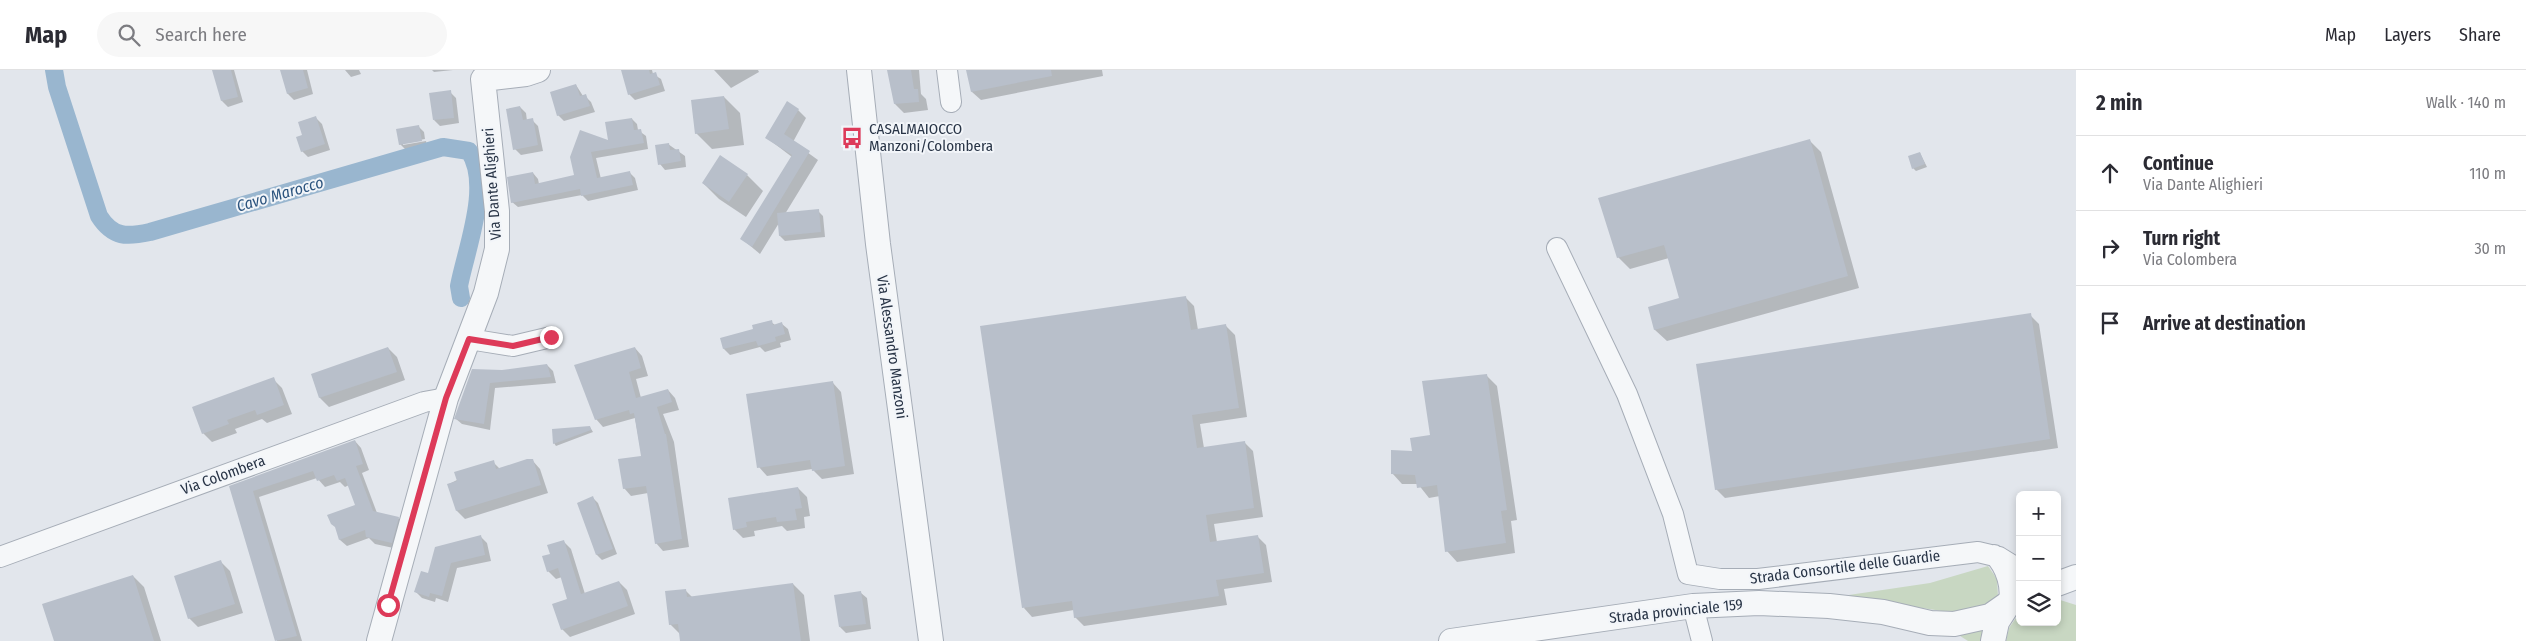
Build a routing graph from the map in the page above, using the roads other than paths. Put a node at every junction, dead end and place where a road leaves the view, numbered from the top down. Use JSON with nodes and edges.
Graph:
{"nodes":[{"id":1,"x":538,"y":70,"type":"edge"},
{"id":2,"x":859,"y":70,"type":"edge"},
{"id":3,"x":947,"y":70,"type":"edge"},
{"id":4,"x":483,"y":74,"type":"edge"},
{"id":5,"x":951,"y":102,"type":"dead end"},
{"id":6,"x":1557,"y":248,"type":"dead end"},
{"id":7,"x":551,"y":337,"type":"dead end"},
{"id":8,"x":469,"y":339,"type":"junction"},
{"id":9,"x":446,"y":398,"type":"junction"},
{"id":10,"x":1994,"y":555,"type":"junction"},
{"id":11,"x":0,"y":557,"type":"edge"},
{"id":12,"x":2016,"y":567,"type":"edge"},
{"id":13,"x":2076,"y":577,"type":"edge"},
{"id":14,"x":2061,"y":583,"type":"edge"},
{"id":15,"x":2061,"y":586,"type":"edge"},
{"id":16,"x":2076,"y":591,"type":"edge"},
{"id":17,"x":2014,"y":600,"type":"edge"},
{"id":18,"x":1693,"y":606,"type":"junction"},
{"id":19,"x":1930,"y":623,"type":"junction"},
{"id":20,"x":932,"y":635,"type":"edge"},
{"id":21,"x":379,"y":641,"type":"edge"},
{"id":22,"x":1451,"y":641,"type":"edge"},
{"id":23,"x":1702,"y":641,"type":"edge"},
{"id":24,"x":1960,"y":641,"type":"edge"},
{"id":25,"x":1993,"y":641,"type":"edge"}],
"edges":[{"from":1,"to":4,"type":"street"},
{"from":2,"to":20,"type":"street","name":"Via Alessandro Manzoni"},
{"from":3,"to":5,"type":"street"},
{"from":4,"to":8,"type":"street","name":"Via Dante Alighieri"},
{"from":6,"to":10,"type":"street","name":"Strada Consortile delle Guardie"},
{"from":7,"to":8,"type":"street"},
{"from":8,"to":9,"type":"street","name":"Via Dante Alighieri"},
{"from":9,"to":11,"type":"street","name":"Via Colombera"},
{"from":9,"to":21,"type":"street","name":"Via Dante Alighieri"},
{"from":10,"to":12,"type":"street","name":"Strada Consortile delle Guardie"},
{"from":10,"to":17,"type":"street"},
{"from":13,"to":14,"type":"street"},
{"from":15,"to":16,"type":"street"},
{"from":17,"to":19,"type":"street","name":"Strada provinciale 159"},
{"from":17,"to":25,"type":"street"},
{"from":18,"to":19,"type":"street","name":"Strada provinciale 159"},
{"from":18,"to":22,"type":"street","name":"Strada provinciale 159"},
{"from":18,"to":23,"type":"street"},
{"from":19,"to":24,"type":"street","name":"Strada provinciale 159"}]}
